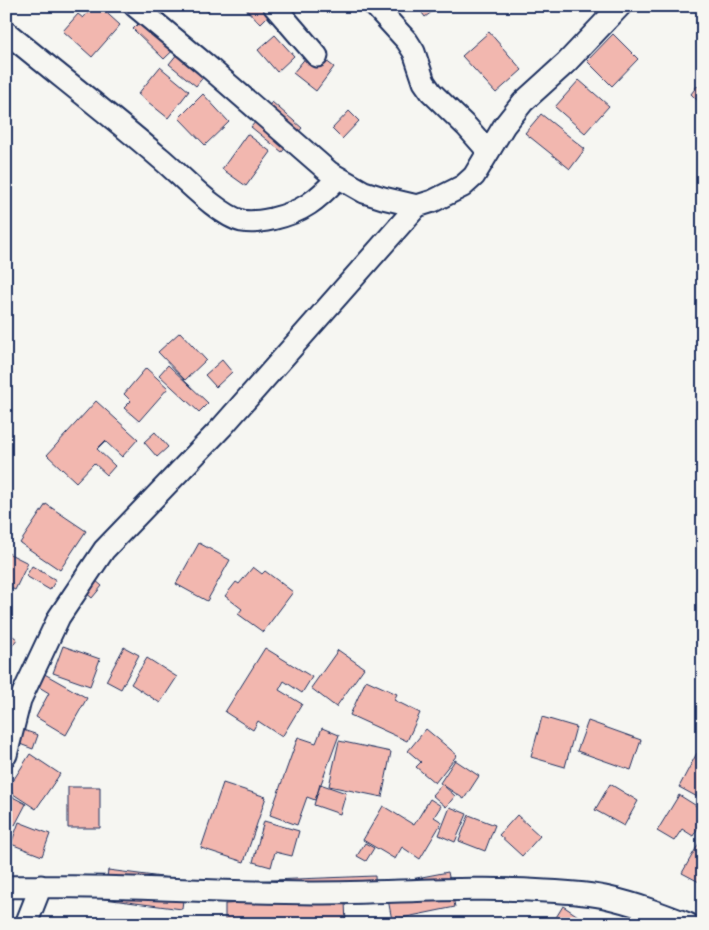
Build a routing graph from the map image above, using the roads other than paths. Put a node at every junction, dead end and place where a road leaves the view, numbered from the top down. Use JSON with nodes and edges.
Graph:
{"nodes":[{"id":1,"x":135,"y":6,"type":"edge"},
{"id":2,"x":274,"y":6,"type":"edge"},
{"id":3,"x":375,"y":6,"type":"edge"},
{"id":4,"x":620,"y":6,"type":"edge"},
{"id":5,"x":6,"y":32,"type":"edge"},
{"id":6,"x":317,"y":56,"type":"dead end"},
{"id":7,"x":488,"y":151,"type":"junction"},
{"id":8,"x":338,"y":178,"type":"junction"},
{"id":9,"x":417,"y":206,"type":"junction"},
{"id":10,"x":6,"y":755,"type":"edge"},
{"id":11,"x":41,"y":886,"type":"junction"},
{"id":12,"x":6,"y":887,"type":"edge"},
{"id":13,"x":26,"y":924,"type":"edge"},
{"id":14,"x":688,"y":924,"type":"edge"}],
"edges":[{"from":1,"to":8,"type":"street"},
{"from":2,"to":6,"type":"street"},
{"from":3,"to":7,"type":"street"},
{"from":4,"to":7,"type":"street"},
{"from":5,"to":8,"type":"street"},
{"from":7,"to":9,"type":"street"},
{"from":8,"to":9,"type":"street"},
{"from":9,"to":10,"type":"street"},
{"from":11,"to":12,"type":"street"},
{"from":11,"to":13,"type":"street"},
{"from":11,"to":14,"type":"street"}]}
